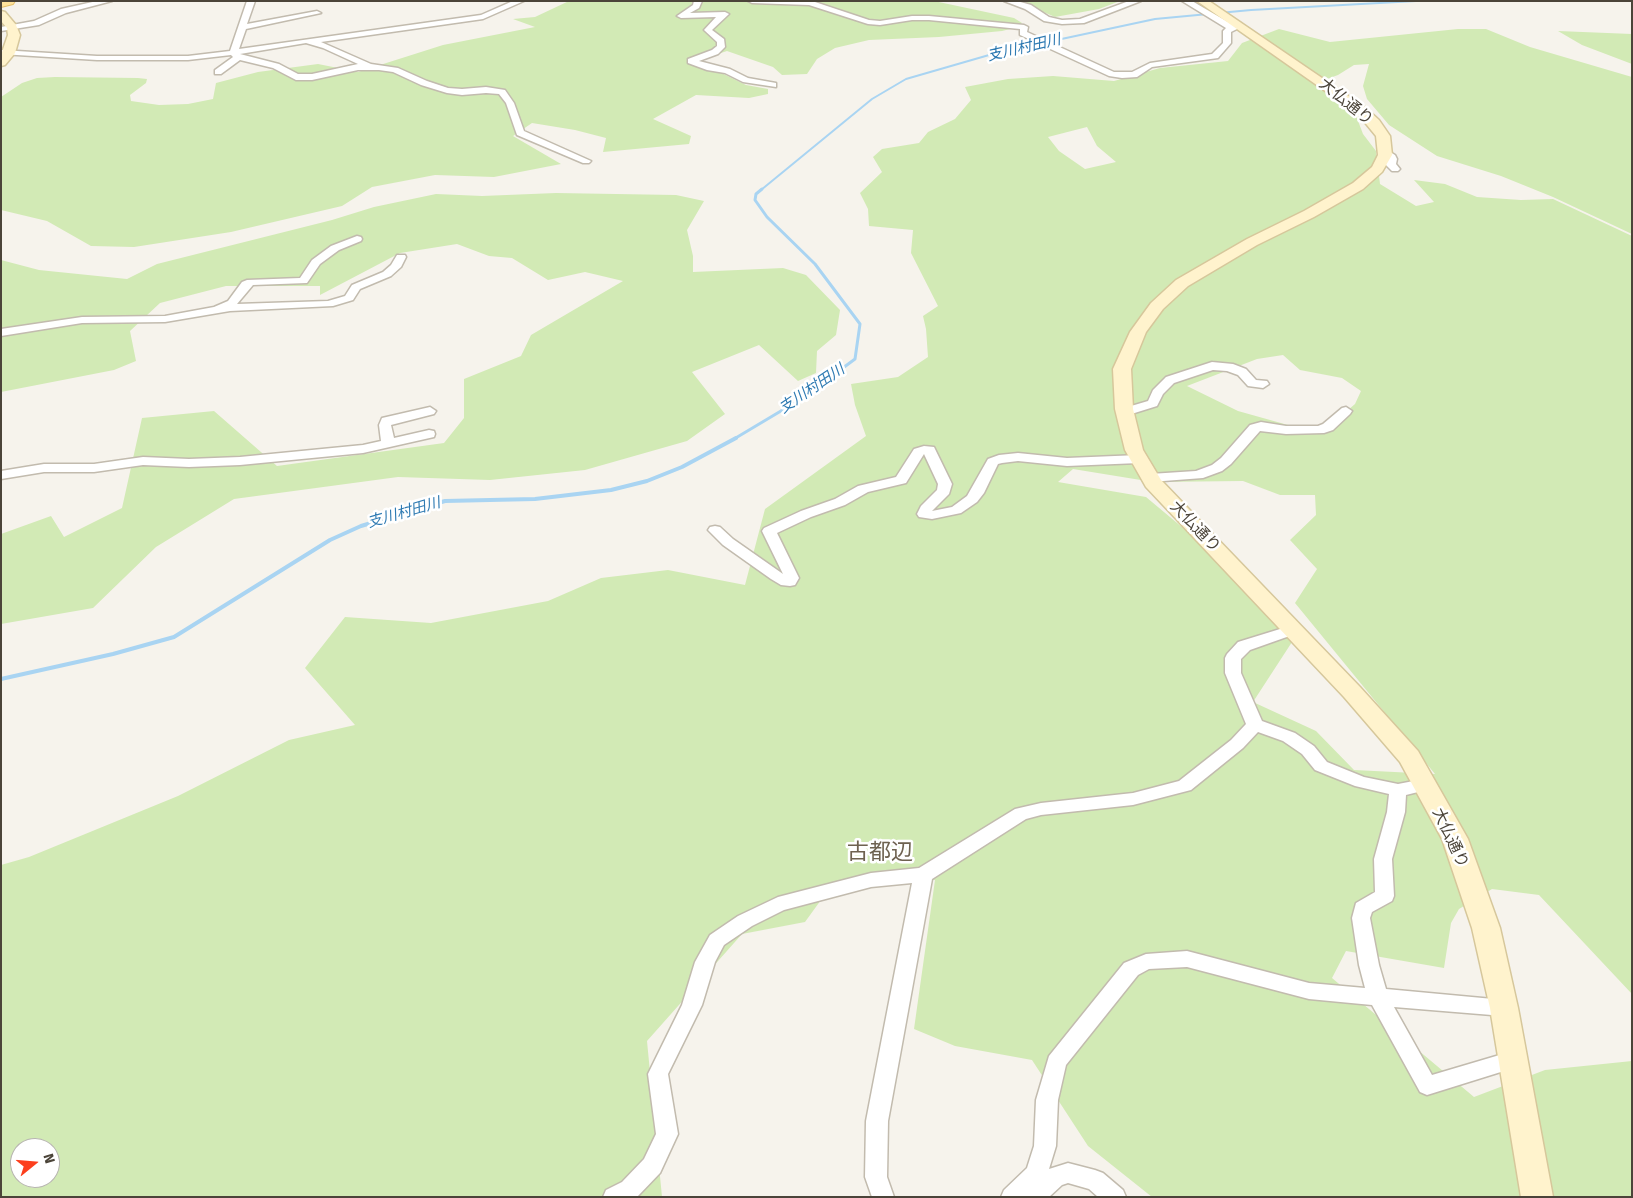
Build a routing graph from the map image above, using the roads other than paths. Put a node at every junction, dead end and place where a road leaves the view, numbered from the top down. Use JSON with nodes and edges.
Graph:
{"nodes":[{"id":1,"x":9,"y":1,"type":"edge"},
{"id":2,"x":108,"y":1,"type":"edge"},
{"id":3,"x":251,"y":1,"type":"edge"},
{"id":4,"x":520,"y":1,"type":"edge"},
{"id":5,"x":698,"y":1,"type":"edge"},
{"id":6,"x":752,"y":1,"type":"edge"},
{"id":7,"x":1008,"y":1,"type":"edge"},
{"id":8,"x":1137,"y":1,"type":"edge"},
{"id":9,"x":1186,"y":1,"type":"edge"},
{"id":10,"x":1,"y":3,"type":"edge"},
{"id":11,"x":1202,"y":6,"type":"edge"},
{"id":12,"x":317,"y":13,"type":"dead end"},
{"id":13,"x":1,"y":14,"type":"edge"},
{"id":14,"x":1224,"y":19,"type":"junction"},
{"id":15,"x":1062,"y":22,"type":"junction"},
{"id":16,"x":243,"y":27,"type":"junction"},
{"id":17,"x":1042,"y":27,"type":"dead end"},
{"id":18,"x":7,"y":28,"type":"edge"},
{"id":19,"x":1033,"y":30,"type":"dead end"},
{"id":20,"x":1023,"y":32,"type":"junction"},
{"id":21,"x":312,"y":42,"type":"junction"},
{"id":22,"x":5,"y":52,"type":"edge"},
{"id":23,"x":236,"y":55,"type":"junction"},
{"id":24,"x":1,"y":63,"type":"edge"},
{"id":25,"x":371,"y":67,"type":"junction"},
{"id":26,"x":218,"y":72,"type":"dead end"},
{"id":27,"x":773,"y":85,"type":"dead end"},
{"id":28,"x":586,"y":161,"type":"dead end"},
{"id":29,"x":357,"y":239,"type":"dead end"},
{"id":30,"x":401,"y":257,"type":"dead end"},
{"id":31,"x":213,"y":311,"type":"junction"},
{"id":32,"x":1,"y":333,"type":"edge"},
{"id":33,"x":1264,"y":384,"type":"dead end"},
{"id":34,"x":430,"y":411,"type":"dead end"},
{"id":35,"x":1346,"y":411,"type":"dead end"},
{"id":36,"x":1125,"y":412,"type":"junction"},
{"id":37,"x":429,"y":434,"type":"dead end"},
{"id":38,"x":388,"y":444,"type":"junction"},
{"id":39,"x":1140,"y":459,"type":"junction"},
{"id":40,"x":1,"y":474,"type":"edge"},
{"id":41,"x":1150,"y":478,"type":"junction"},
{"id":42,"x":715,"y":530,"type":"dead end"},
{"id":43,"x":1293,"y":630,"type":"junction"},
{"id":44,"x":1255,"y":725,"type":"junction"},
{"id":45,"x":1424,"y":785,"type":"junction"},
{"id":46,"x":1398,"y":790,"type":"junction"},
{"id":47,"x":923,"y":875,"type":"junction"},
{"id":48,"x":1378,"y":997,"type":"junction"},
{"id":49,"x":1504,"y":1008,"type":"junction"},
{"id":50,"x":1513,"y":1060,"type":"junction"},
{"id":51,"x":614,"y":1197,"type":"edge"},
{"id":52,"x":883,"y":1197,"type":"edge"},
{"id":53,"x":1012,"y":1197,"type":"edge"},
{"id":54,"x":1033,"y":1197,"type":"edge"},
{"id":55,"x":1115,"y":1197,"type":"edge"},
{"id":56,"x":1537,"y":1197,"type":"edge"}],
"edges":[{"from":1,"to":10,"type":"main road"},
{"from":2,"to":18,"type":"street"},
{"from":3,"to":16,"type":"street"},
{"from":4,"to":21,"type":"street"},
{"from":5,"to":27,"type":"street"},
{"from":6,"to":20,"type":"street"},
{"from":7,"to":15,"type":"street"},
{"from":8,"to":15,"type":"street"},
{"from":9,"to":11,"type":"street"},
{"from":11,"to":14,"type":"street","name":"大仏通り"},
{"from":12,"to":16,"type":"street"},
{"from":13,"to":18,"type":"street"},
{"from":14,"to":20,"type":"street"},
{"from":14,"to":36,"type":"street","name":"大仏通り"},
{"from":15,"to":17,"type":"street"},
{"from":16,"to":23,"type":"street"},
{"from":18,"to":22,"type":"street"},
{"from":19,"to":20,"type":"street"},
{"from":21,"to":23,"type":"street"},
{"from":21,"to":25,"type":"street"},
{"from":22,"to":23,"type":"street"},
{"from":22,"to":24,"type":"street"},
{"from":23,"to":25,"type":"street"},
{"from":23,"to":26,"type":"street"},
{"from":25,"to":28,"type":"street"},
{"from":29,"to":31,"type":"street"},
{"from":30,"to":31,"type":"street"},
{"from":31,"to":32,"type":"street"},
{"from":33,"to":36,"type":"street"},
{"from":34,"to":38,"type":"street"},
{"from":35,"to":41,"type":"street"},
{"from":36,"to":39,"type":"street","name":"大仏通り"},
{"from":37,"to":38,"type":"street"},
{"from":38,"to":40,"type":"street"},
{"from":39,"to":41,"type":"street","name":"大仏通り"},
{"from":39,"to":42,"type":"street"},
{"from":41,"to":43,"type":"street","name":"大仏通り"},
{"from":43,"to":44,"type":"street"},
{"from":43,"to":45,"type":"street","name":"大仏通り"},
{"from":44,"to":46,"type":"street"},
{"from":44,"to":47,"type":"street"},
{"from":45,"to":46,"type":"street"},
{"from":45,"to":49,"type":"street","name":"大仏通り"},
{"from":46,"to":48,"type":"street"},
{"from":47,"to":51,"type":"street"},
{"from":47,"to":52,"type":"street"},
{"from":48,"to":49,"type":"street"},
{"from":48,"to":50,"type":"street"},
{"from":48,"to":53,"type":"street"},
{"from":49,"to":50,"type":"street","name":"大仏通り"},
{"from":50,"to":56,"type":"street","name":"大仏通り"},
{"from":54,"to":55,"type":"street"}]}
